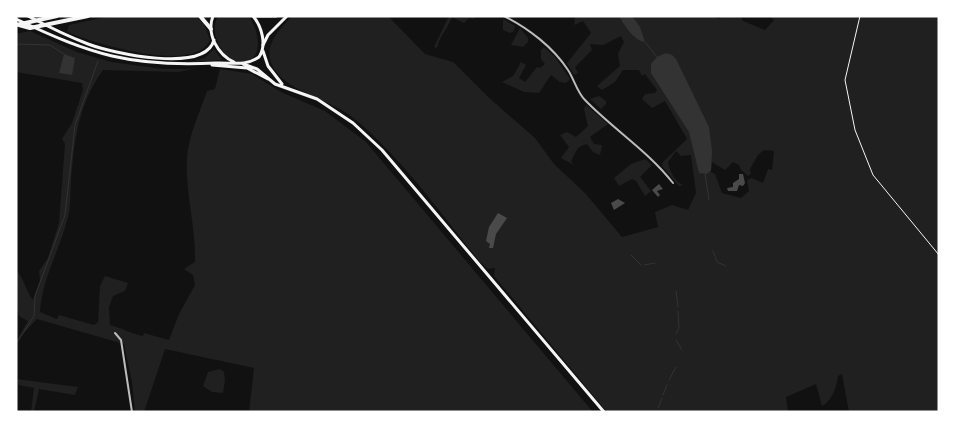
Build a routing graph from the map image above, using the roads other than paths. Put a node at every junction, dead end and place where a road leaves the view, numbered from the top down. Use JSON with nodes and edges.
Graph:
{"nodes":[{"id":1,"x":28,"y":16,"type":"edge"},
{"id":2,"x":56,"y":16,"type":"edge"},
{"id":3,"x":88,"y":16,"type":"edge"},
{"id":4,"x":200,"y":16,"type":"edge"},
{"id":5,"x":213,"y":16,"type":"edge"},
{"id":6,"x":254,"y":16,"type":"edge"},
{"id":7,"x":276,"y":16,"type":"edge"},
{"id":8,"x":286,"y":16,"type":"edge"},
{"id":9,"x":504,"y":16,"type":"edge"},
{"id":10,"x":16,"y":18,"type":"edge"},
{"id":11,"x":18,"y":25,"type":"edge"},
{"id":12,"x":211,"y":29,"type":"junction"},
{"id":13,"x":214,"y":40,"type":"junction"},
{"id":14,"x":263,"y":47,"type":"junction"},
{"id":15,"x":209,"y":64,"type":"junction"},
{"id":16,"x":237,"y":64,"type":"junction"},
{"id":17,"x":243,"y":64,"type":"junction"},
{"id":18,"x":268,"y":79,"type":"junction"},
{"id":19,"x":282,"y":85,"type":"junction"},
{"id":20,"x":673,"y":183,"type":"dead end"},
{"id":21,"x":115,"y":333,"type":"dead end"},
{"id":22,"x":132,"y":412,"type":"edge"},
{"id":23,"x":604,"y":412,"type":"edge"}],
"edges":[{"from":1,"to":13,"type":"main road"},
{"from":2,"to":11,"type":"highway"},
{"from":3,"to":11,"type":"highway"},
{"from":4,"to":12,"type":"highway"},
{"from":5,"to":12,"type":"main road"},
{"from":6,"to":7,"type":"main road"},
{"from":6,"to":14,"type":"main road"},
{"from":8,"to":14,"type":"main road"},
{"from":9,"to":20,"type":"street"},
{"from":10,"to":15,"type":"main road"},
{"from":12,"to":13,"type":"main road"},
{"from":13,"to":16,"type":"main road"},
{"from":14,"to":17,"type":"main road"},
{"from":14,"to":19,"type":"main road"},
{"from":15,"to":16,"type":"main road"},
{"from":15,"to":18,"type":"main road"},
{"from":16,"to":17,"type":"main road"},
{"from":17,"to":18,"type":"main road"},
{"from":18,"to":19,"type":"main road"},
{"from":19,"to":23,"type":"main road"},
{"from":21,"to":22,"type":"street"}]}
